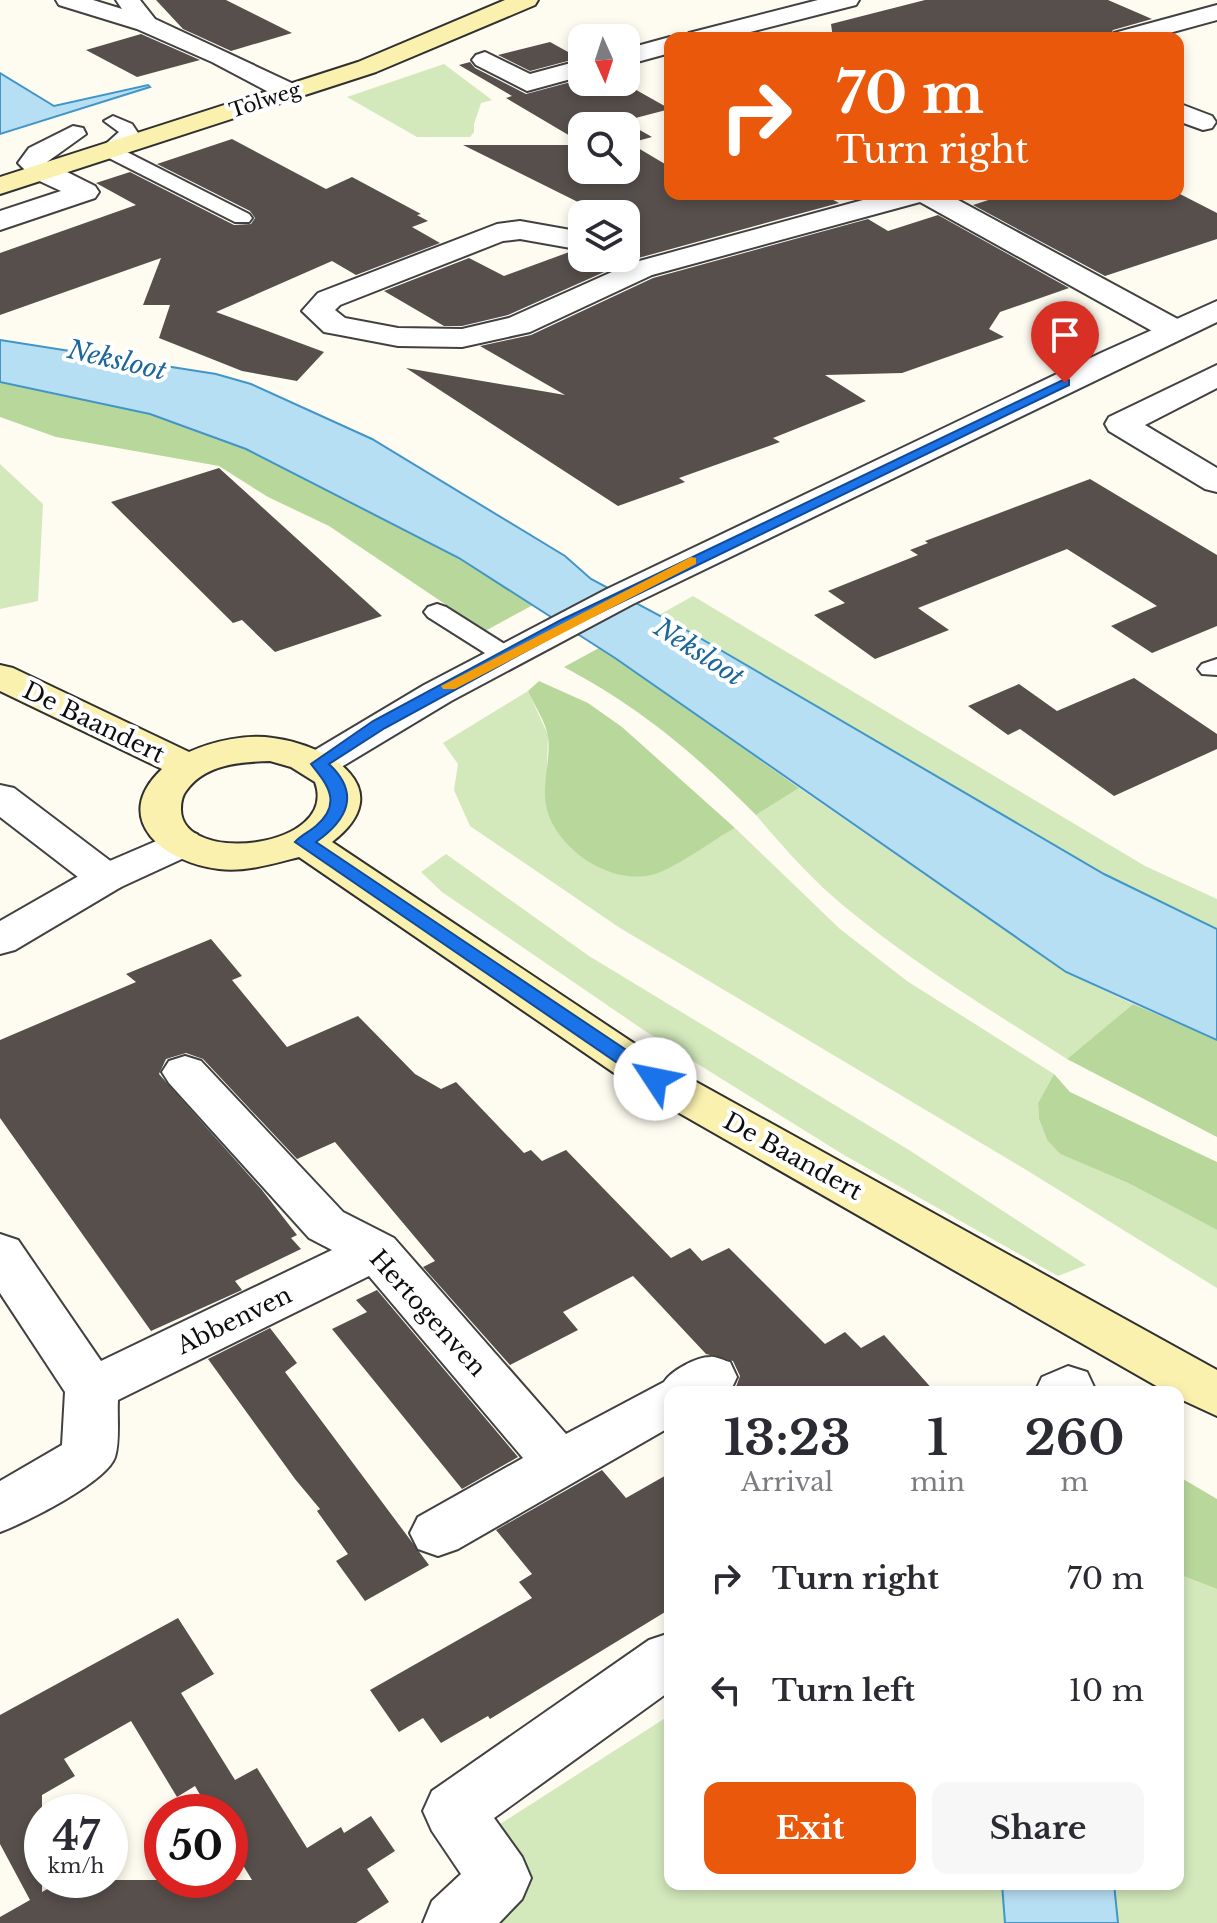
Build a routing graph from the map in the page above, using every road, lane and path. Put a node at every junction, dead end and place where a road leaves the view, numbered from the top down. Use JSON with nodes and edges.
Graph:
{"nodes":[{"id":1,"x":68,"y":0,"type":"edge"},
{"id":2,"x":128,"y":0,"type":"edge"},
{"id":3,"x":478,"y":0,"type":"edge"},
{"id":4,"x":526,"y":0,"type":"edge"},
{"id":5,"x":847,"y":0,"type":"edge"},
{"id":6,"x":1217,"y":12,"type":"edge"},
{"id":7,"x":146,"y":24,"type":"junction"},
{"id":8,"x":722,"y":32,"type":"edge"},
{"id":9,"x":1145,"y":32,"type":"edge"},
{"id":10,"x":664,"y":50,"type":"edge"},
{"id":11,"x":640,"y":54,"type":"edge"},
{"id":12,"x":485,"y":60,"type":"dead end"},
{"id":13,"x":568,"y":72,"type":"edge"},
{"id":14,"x":264,"y":79,"type":"junction"},
{"id":15,"x":289,"y":92,"type":"junction"},
{"id":16,"x":113,"y":121,"type":"junction"},
{"id":17,"x":73,"y":134,"type":"junction"},
{"id":18,"x":108,"y":150,"type":"junction"},
{"id":19,"x":0,"y":159,"type":"edge"},
{"id":20,"x":43,"y":172,"type":"junction"},
{"id":21,"x":0,"y":186,"type":"edge"},
{"id":22,"x":892,"y":200,"type":"edge"},
{"id":23,"x":937,"y":200,"type":"edge"},
{"id":24,"x":242,"y":218,"type":"dead end"},
{"id":25,"x":0,"y":221,"type":"edge"},
{"id":26,"x":568,"y":239,"type":"edge"},
{"id":27,"x":640,"y":261,"type":"edge"},
{"id":28,"x":615,"y":272,"type":"edge"},
{"id":29,"x":1217,"y":310,"type":"edge"},
{"id":30,"x":1174,"y":330,"type":"junction"},
{"id":31,"x":1217,"y":375,"type":"edge"},
{"id":32,"x":1217,"y":482,"type":"edge"},
{"id":33,"x":437,"y":612,"type":"dead end"},
{"id":34,"x":505,"y":655,"type":"junction"},
{"id":35,"x":0,"y":676,"type":"edge"},
{"id":36,"x":319,"y":764,"type":"junction"},
{"id":37,"x":189,"y":767,"type":"junction"},
{"id":38,"x":0,"y":797,"type":"edge"},
{"id":39,"x":304,"y":842,"type":"junction"},
{"id":40,"x":182,"y":843,"type":"junction"},
{"id":41,"x":106,"y":878,"type":"junction"},
{"id":42,"x":0,"y":940,"type":"edge"},
{"id":43,"x":185,"y":1072,"type":"dead end"},
{"id":44,"x":376,"y":1251,"type":"junction"},
{"id":45,"x":0,"y":1253,"type":"edge"},
{"id":46,"x":92,"y":1389,"type":"junction"},
{"id":47,"x":1217,"y":1395,"type":"edge"},
{"id":48,"x":664,"y":1404,"type":"edge"},
{"id":49,"x":560,"y":1464,"type":"junction"},
{"id":50,"x":0,"y":1509,"type":"edge"},
{"id":51,"x":438,"y":1533,"type":"dead end"},
{"id":52,"x":664,"y":1662,"type":"edge"},
{"id":53,"x":455,"y":1923,"type":"edge"}],
"edges":[{"from":1,"to":7,"type":"street"},
{"from":2,"to":7,"type":"street"},
{"from":3,"to":14,"type":"main road","name":"Tolweg"},
{"from":4,"to":15,"type":"main road","name":"Tolweg"},
{"from":5,"to":8,"type":"street"},
{"from":6,"to":9,"type":"street"},
{"from":7,"to":14,"type":"street"},
{"from":10,"to":11,"type":"street"},
{"from":12,"to":13,"type":"street"},
{"from":14,"to":15,"type":"street"},
{"from":14,"to":16,"type":"main road","name":"Tolweg"},
{"from":15,"to":18,"type":"main road","name":"Tolweg"},
{"from":16,"to":17,"type":"main road","name":"Tolweg"},
{"from":16,"to":18,"type":"lane"},
{"from":17,"to":19,"type":"main road","name":"Tolweg"},
{"from":17,"to":20,"type":"street"},
{"from":18,"to":20,"type":"main road","name":"Tolweg"},
{"from":18,"to":24,"type":"lane"},
{"from":20,"to":21,"type":"main road","name":"Tolweg"},
{"from":20,"to":25,"type":"street"},
{"from":22,"to":27,"type":"street"},
{"from":23,"to":30,"type":"street"},
{"from":26,"to":28,"type":"street"},
{"from":29,"to":30,"type":"street"},
{"from":30,"to":34,"type":"street"},
{"from":31,"to":32,"type":"street"},
{"from":33,"to":34,"type":"lane"},
{"from":34,"to":36,"type":"street"},
{"from":35,"to":37,"type":"main road","name":"De Baandert"},
{"from":36,"to":37,"type":"main road"},
{"from":36,"to":39,"type":"main road"},
{"from":37,"to":40,"type":"main road"},
{"from":38,"to":41,"type":"street"},
{"from":39,"to":40,"type":"main road"},
{"from":39,"to":47,"type":"main road","name":"De Baandert"},
{"from":40,"to":41,"type":"street"},
{"from":41,"to":42,"type":"street"},
{"from":43,"to":44,"type":"street","name":"Hertogenven"},
{"from":44,"to":46,"type":"street","name":"Abbenven"},
{"from":44,"to":49,"type":"street","name":"Hertogenven"},
{"from":45,"to":46,"type":"street"},
{"from":46,"to":50,"type":"street"},
{"from":48,"to":49,"type":"street"},
{"from":49,"to":51,"type":"street"},
{"from":52,"to":53,"type":"street"}]}
